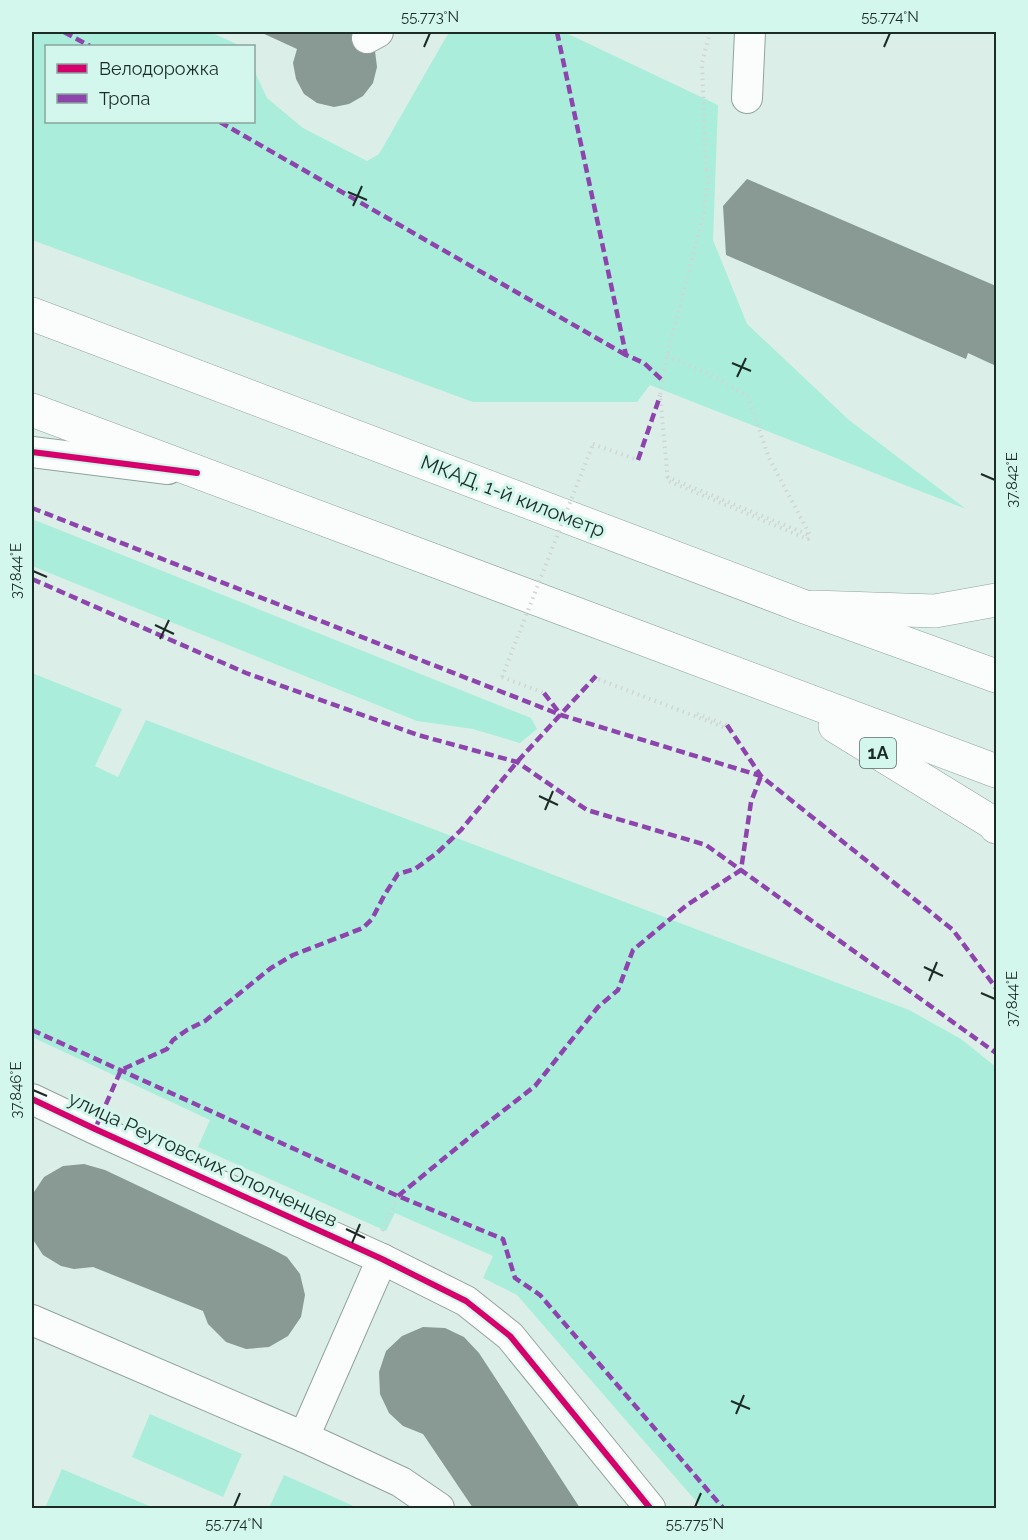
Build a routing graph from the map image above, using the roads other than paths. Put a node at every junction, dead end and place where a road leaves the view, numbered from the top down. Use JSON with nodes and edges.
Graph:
{"nodes":[{"id":1,"x":750,"y":32,"type":"edge"},
{"id":2,"x":747,"y":98,"type":"dead end"},
{"id":3,"x":32,"y":314,"type":"edge"},
{"id":4,"x":32,"y":410,"type":"edge"},
{"id":5,"x":32,"y":452,"type":"edge"},
{"id":6,"x":197,"y":473,"type":"junction"},
{"id":7,"x":996,"y":600,"type":"edge"},
{"id":8,"x":805,"y":607,"type":"junction"},
{"id":9,"x":996,"y":676,"type":"edge"},
{"id":10,"x":758,"y":682,"type":"junction"},
{"id":11,"x":996,"y":771,"type":"edge"},
{"id":12,"x":996,"y":827,"type":"edge"},
{"id":13,"x":32,"y":1099,"type":"edge"},
{"id":14,"x":377,"y":1257,"type":"junction"},
{"id":15,"x":32,"y":1320,"type":"edge"},
{"id":16,"x":304,"y":1437,"type":"junction"},
{"id":17,"x":439,"y":1509,"type":"edge"},
{"id":18,"x":650,"y":1509,"type":"edge"}],
"edges":[{"from":1,"to":2,"type":"street"},
{"from":3,"to":8,"type":"main road","name":"МКАД, 1-й километр"},
{"from":4,"to":6,"type":"main road"},
{"from":5,"to":6,"type":"street"},
{"from":6,"to":10,"type":"main road"},
{"from":7,"to":8,"type":"main road"},
{"from":8,"to":9,"type":"main road","name":"МКАД, 1-й километр"},
{"from":10,"to":11,"type":"main road"},
{"from":10,"to":12,"type":"main road","number":"1A"},
{"from":13,"to":14,"type":"street","name":"улица Реутовских Ополченцев"},
{"from":14,"to":16,"type":"street"},
{"from":14,"to":18,"type":"street","name":"улица Реутовских Ополченцев"},
{"from":15,"to":16,"type":"street"},
{"from":16,"to":17,"type":"street"}]}
